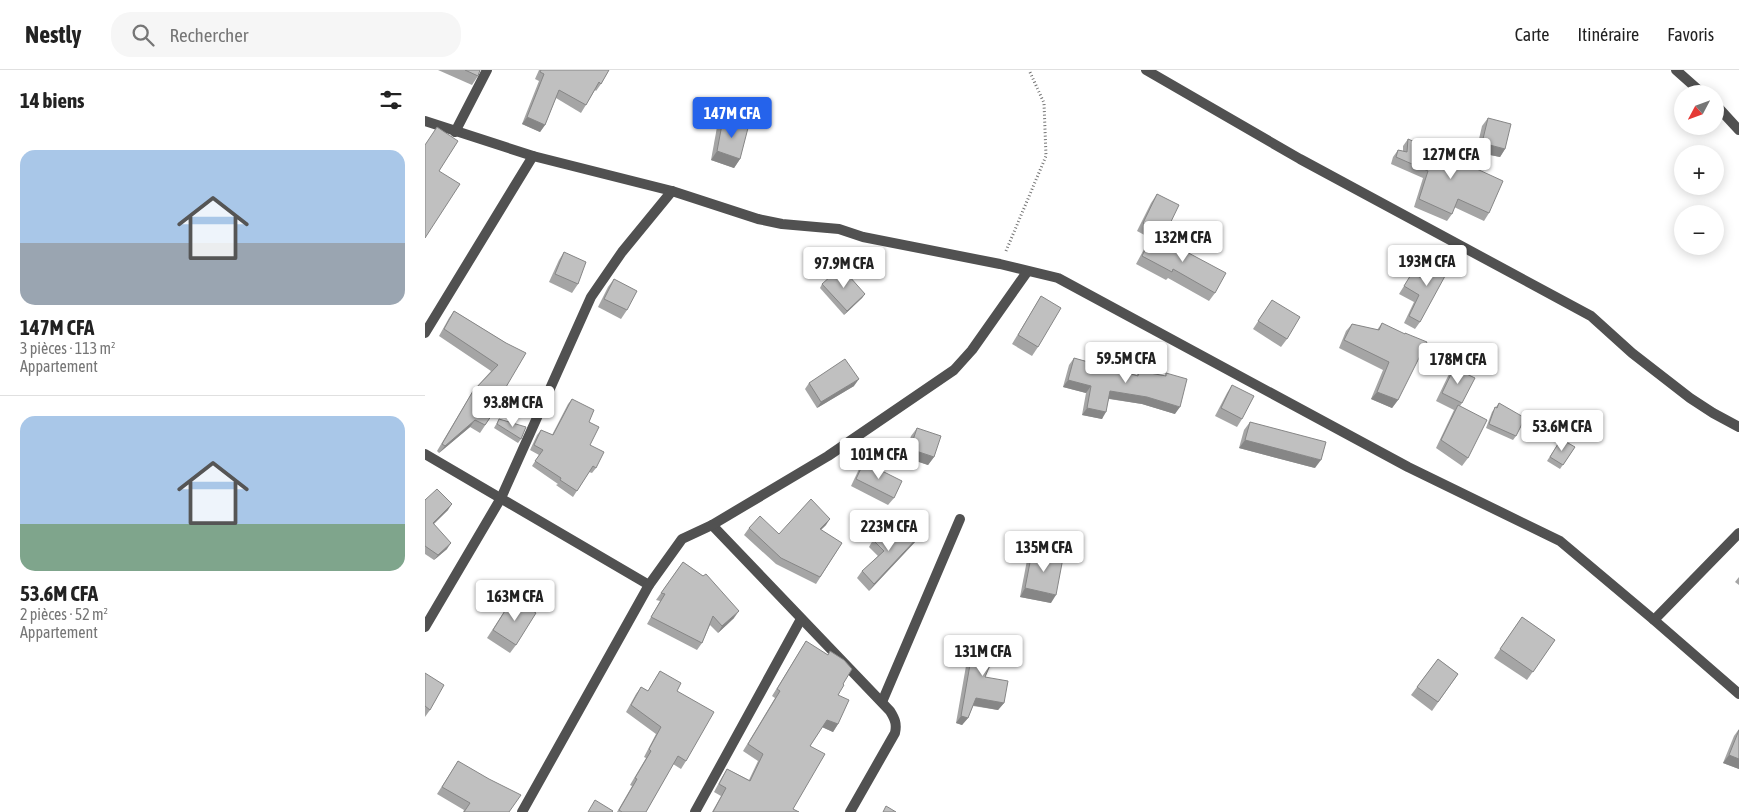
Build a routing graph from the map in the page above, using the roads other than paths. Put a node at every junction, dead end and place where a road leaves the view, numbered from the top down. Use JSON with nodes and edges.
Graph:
{"nodes":[{"id":1,"x":487,"y":70,"type":"edge"},
{"id":2,"x":1146,"y":70,"type":"edge"},
{"id":3,"x":1676,"y":70,"type":"edge"},
{"id":4,"x":1693,"y":85,"type":"edge"},
{"id":5,"x":1724,"y":114,"type":"edge"},
{"id":6,"x":425,"y":122,"type":"edge"},
{"id":7,"x":1739,"y":130,"type":"edge"},
{"id":8,"x":455,"y":132,"type":"junction"},
{"id":9,"x":533,"y":156,"type":"junction"},
{"id":10,"x":672,"y":192,"type":"junction"},
{"id":11,"x":1027,"y":272,"type":"junction"},
{"id":12,"x":425,"y":332,"type":"edge"},
{"id":13,"x":1739,"y":427,"type":"edge"},
{"id":14,"x":425,"y":454,"type":"edge"},
{"id":15,"x":501,"y":498,"type":"junction"},
{"id":16,"x":960,"y":519,"type":"dead end"},
{"id":17,"x":712,"y":525,"type":"junction"},
{"id":18,"x":1739,"y":533,"type":"edge"},
{"id":19,"x":649,"y":585,"type":"junction"},
{"id":20,"x":801,"y":619,"type":"junction"},
{"id":21,"x":1654,"y":620,"type":"junction"},
{"id":22,"x":425,"y":627,"type":"edge"},
{"id":23,"x":1739,"y":694,"type":"edge"},
{"id":24,"x":882,"y":702,"type":"junction"},
{"id":25,"x":522,"y":812,"type":"edge"},
{"id":26,"x":695,"y":812,"type":"edge"},
{"id":27,"x":850,"y":812,"type":"edge"}],
"edges":[{"from":1,"to":8,"type":"street"},
{"from":2,"to":13,"type":"street"},
{"from":3,"to":4,"type":"street"},
{"from":5,"to":7,"type":"street"},
{"from":6,"to":8,"type":"street"},
{"from":8,"to":9,"type":"street"},
{"from":9,"to":10,"type":"street"},
{"from":9,"to":12,"type":"street"},
{"from":10,"to":11,"type":"street"},
{"from":10,"to":15,"type":"street"},
{"from":11,"to":17,"type":"street"},
{"from":11,"to":21,"type":"street"},
{"from":14,"to":15,"type":"street"},
{"from":15,"to":19,"type":"street"},
{"from":15,"to":22,"type":"street"},
{"from":16,"to":24,"type":"street"},
{"from":17,"to":19,"type":"street"},
{"from":17,"to":20,"type":"street"},
{"from":18,"to":21,"type":"street"},
{"from":19,"to":25,"type":"street"},
{"from":20,"to":24,"type":"street"},
{"from":20,"to":26,"type":"street"},
{"from":21,"to":23,"type":"street"},
{"from":24,"to":27,"type":"street"}]}
